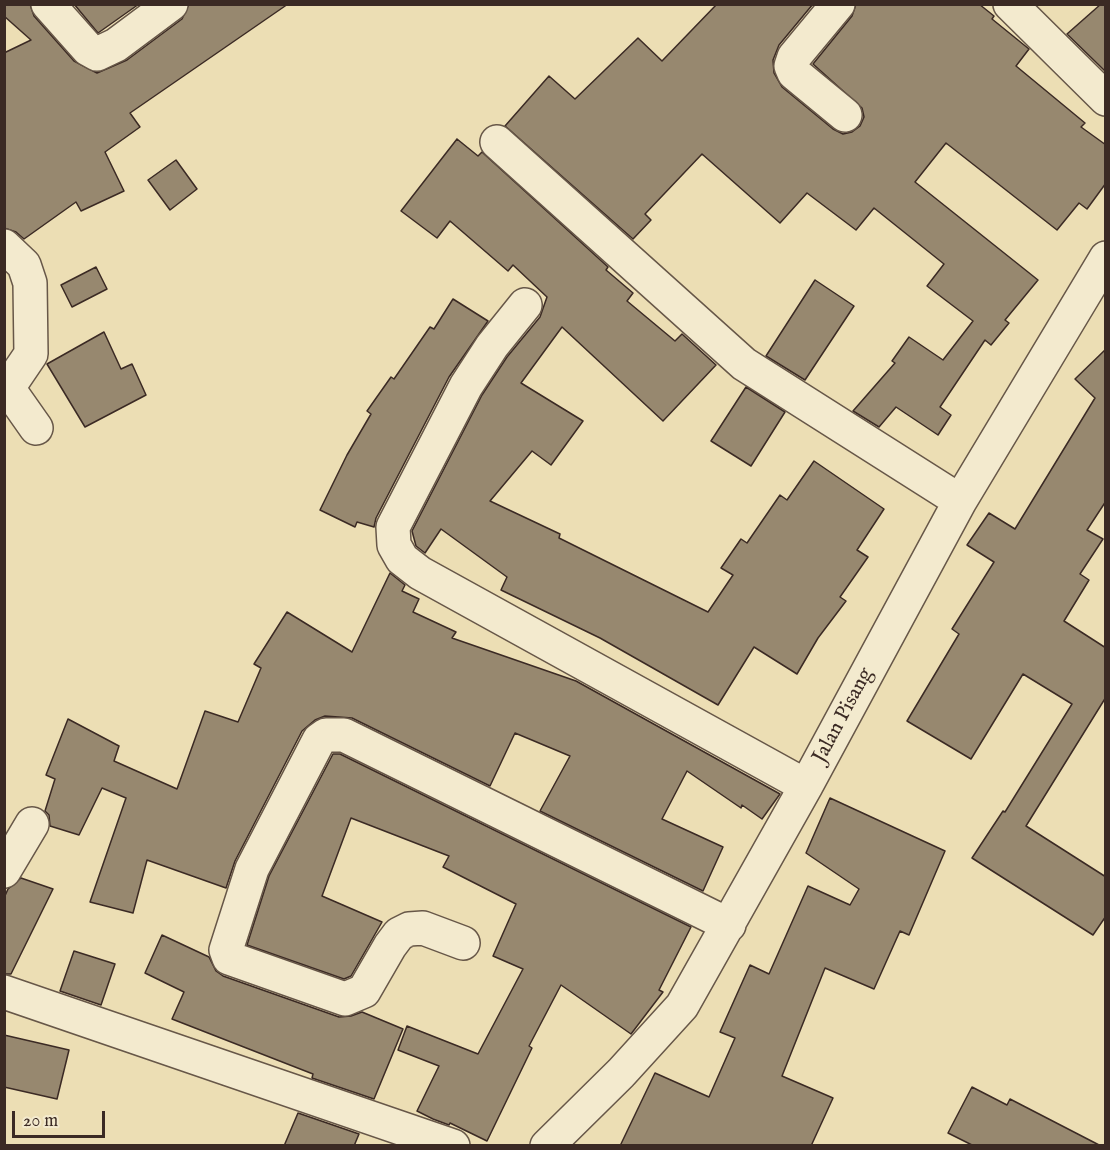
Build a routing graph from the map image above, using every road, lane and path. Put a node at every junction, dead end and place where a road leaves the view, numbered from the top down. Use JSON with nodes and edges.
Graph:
{"nodes":[{"id":1,"x":48,"y":4,"type":"edge"},
{"id":2,"x":171,"y":4,"type":"edge"},
{"id":3,"x":838,"y":4,"type":"edge"},
{"id":4,"x":1010,"y":4,"type":"edge"},
{"id":5,"x":1101,"y":87,"type":"edge"},
{"id":6,"x":845,"y":115,"type":"dead end"},
{"id":7,"x":497,"y":142,"type":"dead end"},
{"id":8,"x":4,"y":246,"type":"edge"},
{"id":9,"x":1106,"y":258,"type":"edge"},
{"id":10,"x":525,"y":305,"type":"dead end"},
{"id":11,"x":36,"y":428,"type":"dead end"},
{"id":12,"x":960,"y":501,"type":"junction"},
{"id":13,"x":806,"y":786,"type":"junction"},
{"id":14,"x":32,"y":824,"type":"dead end"},
{"id":15,"x":4,"y":871,"type":"edge"},
{"id":16,"x":729,"y":925,"type":"junction"},
{"id":17,"x":463,"y":943,"type":"dead end"},
{"id":18,"x":4,"y":992,"type":"edge"},
{"id":19,"x":453,"y":1146,"type":"edge"},
{"id":20,"x":547,"y":1146,"type":"edge"}],
"edges":[{"from":1,"to":2,"type":"street"},
{"from":3,"to":6,"type":"street"},
{"from":4,"to":5,"type":"street"},
{"from":7,"to":12,"type":"street"},
{"from":8,"to":11,"type":"street"},
{"from":9,"to":12,"type":"street","name":"Jalan Pisang"},
{"from":10,"to":13,"type":"street"},
{"from":12,"to":13,"type":"street","name":"Jalan Pisang"},
{"from":13,"to":16,"type":"street","name":"Jalan Pisang"},
{"from":14,"to":15,"type":"street"},
{"from":16,"to":17,"type":"street"},
{"from":16,"to":20,"type":"street","name":"Jalan Pisang"},
{"from":18,"to":19,"type":"street"}]}
